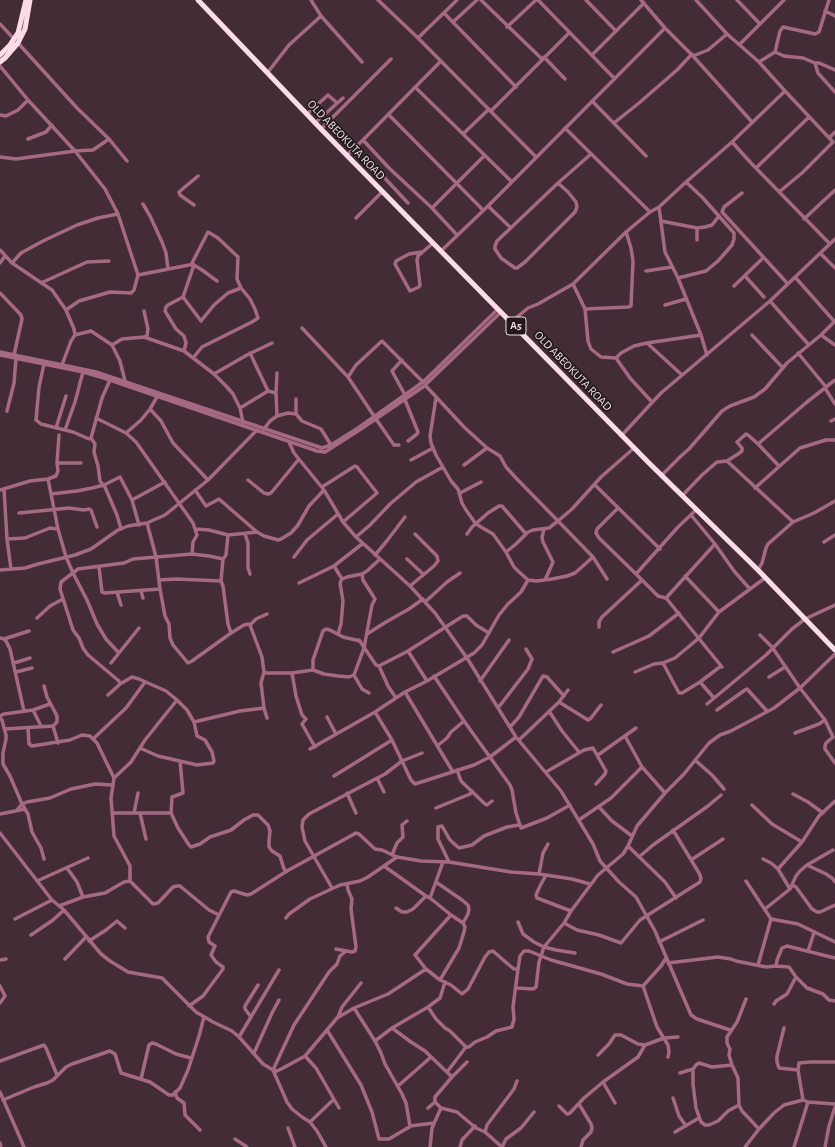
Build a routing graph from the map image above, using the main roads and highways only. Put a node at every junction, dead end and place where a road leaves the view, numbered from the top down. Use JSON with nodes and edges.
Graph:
{"nodes":[{"id":1,"x":26,"y":0,"type":"edge"},
{"id":2,"x":30,"y":0,"type":"edge"},
{"id":3,"x":198,"y":0,"type":"edge"},
{"id":4,"x":16,"y":41,"type":"junction"},
{"id":5,"x":0,"y":55,"type":"edge"},
{"id":6,"x":0,"y":62,"type":"edge"},
{"id":7,"x":835,"y":650,"type":"edge"}],
"edges":[{"from":1,"to":4,"type":"highway"},
{"from":2,"to":4,"type":"highway"},
{"from":3,"to":7,"type":"highway","name":"OLD ABEOKUTA ROAD","number":"A5"},
{"from":4,"to":5,"type":"highway"},
{"from":4,"to":6,"type":"highway"}]}
